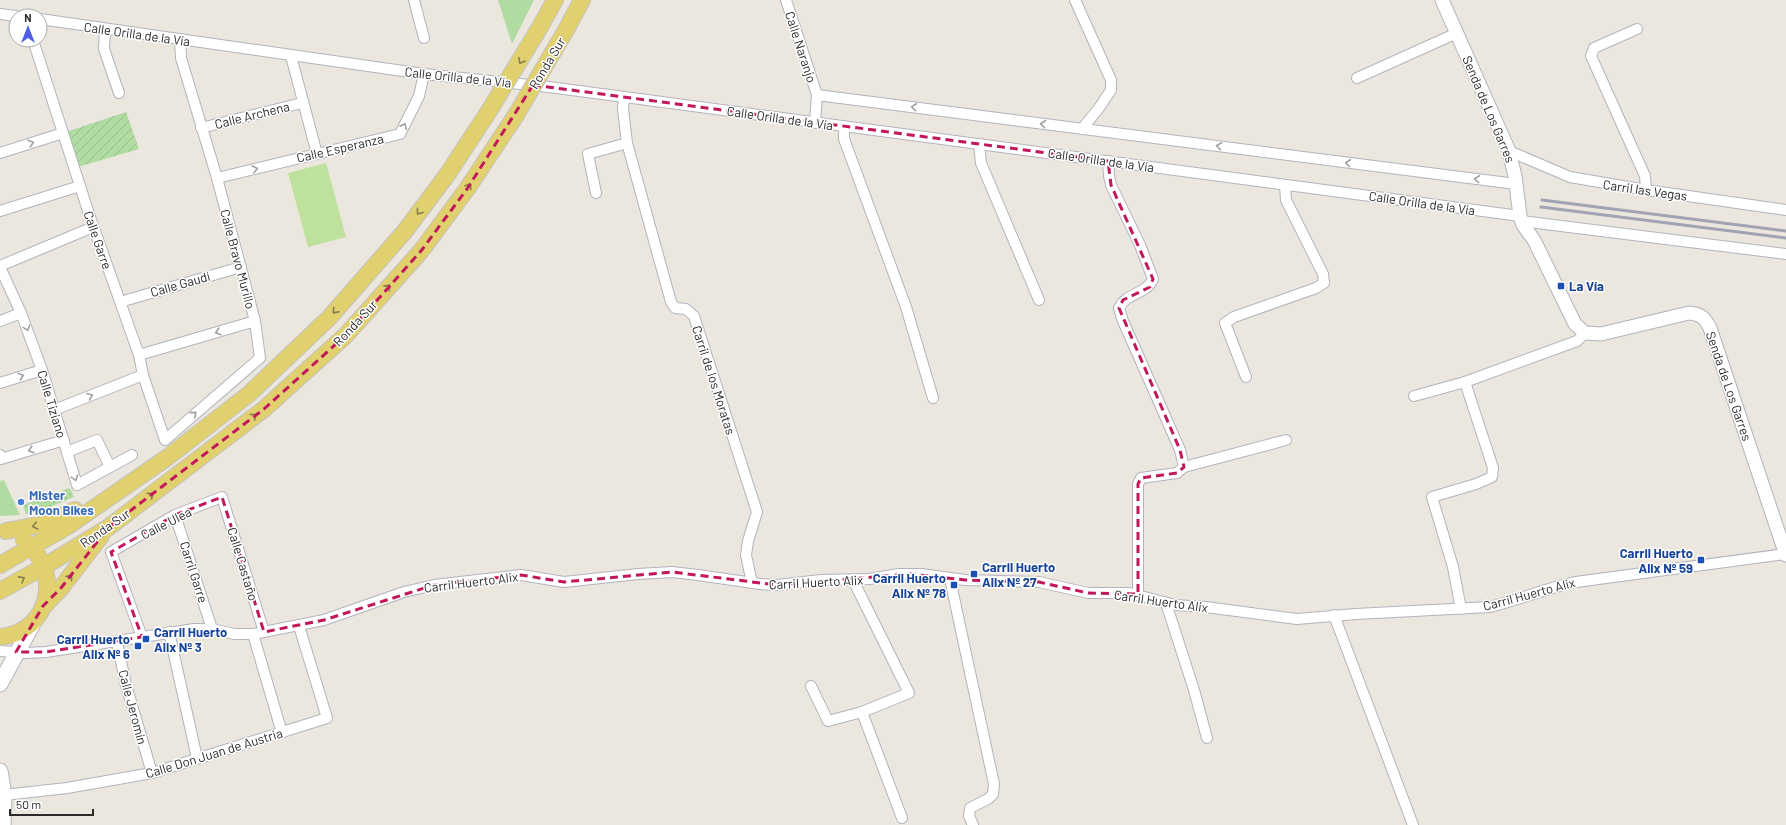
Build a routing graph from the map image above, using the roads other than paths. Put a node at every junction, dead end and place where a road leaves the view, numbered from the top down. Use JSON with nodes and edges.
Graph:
{"nodes":[{"id":1,"x":414,"y":0,"type":"edge"},
{"id":2,"x":555,"y":0,"type":"edge"},
{"id":3,"x":582,"y":0,"type":"edge"},
{"id":4,"x":786,"y":0,"type":"edge"},
{"id":5,"x":1075,"y":0,"type":"edge"},
{"id":6,"x":1442,"y":0,"type":"edge"},
{"id":7,"x":48,"y":21,"type":"edge"},
{"id":8,"x":105,"y":30,"type":"junction"},
{"id":9,"x":1637,"y":30,"type":"dead end"},
{"id":10,"x":1457,"y":33,"type":"junction"},
{"id":11,"x":424,"y":38,"type":"dead end"},
{"id":12,"x":180,"y":40,"type":"junction"},
{"id":13,"x":36,"y":48,"type":"edge"},
{"id":14,"x":291,"y":56,"type":"junction"},
{"id":15,"x":424,"y":74,"type":"junction"},
{"id":16,"x":1357,"y":78,"type":"dead end"},
{"id":17,"x":119,"y":92,"type":"dead end"},
{"id":18,"x":817,"y":95,"type":"junction"},
{"id":19,"x":624,"y":97,"type":"junction"},
{"id":20,"x":302,"y":103,"type":"junction"},
{"id":21,"x":815,"y":123,"type":"junction"},
{"id":22,"x":844,"y":126,"type":"junction"},
{"id":23,"x":201,"y":128,"type":"junction"},
{"id":24,"x":1082,"y":129,"type":"junction"},
{"id":25,"x":63,"y":133,"type":"junction"},
{"id":26,"x":627,"y":143,"type":"junction"},
{"id":27,"x":979,"y":144,"type":"junction"},
{"id":28,"x":1509,"y":151,"type":"junction"},
{"id":29,"x":0,"y":153,"type":"edge"},
{"id":30,"x":317,"y":154,"type":"junction"},
{"id":31,"x":1108,"y":161,"type":"junction"},
{"id":32,"x":217,"y":178,"type":"junction"},
{"id":33,"x":1516,"y":184,"type":"junction"},
{"id":34,"x":1285,"y":185,"type":"junction"},
{"id":35,"x":80,"y":186,"type":"junction"},
{"id":36,"x":1646,"y":190,"type":"junction"},
{"id":37,"x":596,"y":193,"type":"dead end"},
{"id":38,"x":1786,"y":210,"type":"edge"},
{"id":39,"x":0,"y":211,"type":"edge"},
{"id":40,"x":1520,"y":219,"type":"junction"},
{"id":41,"x":94,"y":227,"type":"junction"},
{"id":42,"x":1786,"y":254,"type":"edge"},
{"id":43,"x":0,"y":266,"type":"edge"},
{"id":44,"x":240,"y":267,"type":"junction"},
{"id":45,"x":1039,"y":300,"type":"dead end"},
{"id":46,"x":120,"y":302,"type":"junction"},
{"id":47,"x":21,"y":313,"type":"junction"},
{"id":48,"x":0,"y":321,"type":"edge"},
{"id":49,"x":255,"y":321,"type":"junction"},
{"id":50,"x":1584,"y":333,"type":"junction"},
{"id":51,"x":139,"y":355,"type":"junction"},
{"id":52,"x":42,"y":370,"type":"junction"},
{"id":53,"x":143,"y":375,"type":"junction"},
{"id":54,"x":1246,"y":377,"type":"dead end"},
{"id":55,"x":1465,"y":382,"type":"junction"},
{"id":56,"x":0,"y":383,"type":"edge"},
{"id":57,"x":1414,"y":396,"type":"dead end"},
{"id":58,"x":933,"y":398,"type":"dead end"},
{"id":59,"x":54,"y":410,"type":"junction"},
{"id":60,"x":64,"y":440,"type":"junction"},
{"id":61,"x":164,"y":440,"type":"joint"},
{"id":62,"x":1286,"y":440,"type":"dead end"},
{"id":63,"x":67,"y":452,"type":"junction"},
{"id":64,"x":132,"y":455,"type":"dead end"},
{"id":65,"x":0,"y":456,"type":"edge"},
{"id":66,"x":168,"y":457,"type":"junction"},
{"id":67,"x":110,"y":467,"type":"junction"},
{"id":68,"x":1184,"y":467,"type":"junction"},
{"id":69,"x":222,"y":497,"type":"joint"},
{"id":70,"x":175,"y":515,"type":"junction"},
{"id":71,"x":109,"y":527,"type":"junction"},
{"id":72,"x":3,"y":531,"type":"edge"},
{"id":73,"x":33,"y":547,"type":"junction"},
{"id":74,"x":1786,"y":555,"type":"edge"},
{"id":75,"x":0,"y":565,"type":"edge"},
{"id":76,"x":45,"y":566,"type":"junction"},
{"id":77,"x":950,"y":578,"type":"junction"},
{"id":78,"x":853,"y":580,"type":"junction"},
{"id":79,"x":752,"y":583,"type":"junction"},
{"id":80,"x":0,"y":591,"type":"edge"},
{"id":81,"x":1138,"y":594,"type":"junction"},
{"id":82,"x":1166,"y":602,"type":"junction"},
{"id":83,"x":1461,"y":609,"type":"junction"},
{"id":84,"x":41,"y":611,"type":"junction"},
{"id":85,"x":1334,"y":615,"type":"junction"},
{"id":86,"x":299,"y":626,"type":"junction"},
{"id":87,"x":212,"y":629,"type":"junction"},
{"id":88,"x":169,"y":632,"type":"junction"},
{"id":89,"x":264,"y":632,"type":"junction"},
{"id":90,"x":253,"y":634,"type":"junction"},
{"id":91,"x":0,"y":637,"type":"edge"},
{"id":92,"x":142,"y":637,"type":"junction"},
{"id":93,"x":116,"y":642,"type":"junction"},
{"id":94,"x":0,"y":651,"type":"edge"},
{"id":95,"x":16,"y":652,"type":"junction"},
{"id":96,"x":0,"y":684,"type":"edge"},
{"id":97,"x":811,"y":686,"type":"dead end"},
{"id":98,"x":862,"y":712,"type":"junction"},
{"id":99,"x":282,"y":733,"type":"junction"},
{"id":100,"x":1207,"y":738,"type":"dead end"},
{"id":101,"x":197,"y":758,"type":"junction"},
{"id":102,"x":0,"y":770,"type":"edge"},
{"id":103,"x":152,"y":773,"type":"junction"},
{"id":104,"x":4,"y":795,"type":"junction"},
{"id":105,"x":902,"y":818,"type":"dead end"},
{"id":106,"x":3,"y":825,"type":"edge"},
{"id":107,"x":973,"y":825,"type":"edge"},
{"id":108,"x":1413,"y":825,"type":"edge"}],
"edges":[{"from":1,"to":11,"type":"street"},
{"from":2,"to":66,"type":"main road","name":"Ronda Sur","one_way":true,"bridge":true},
{"from":71,"to":3,"type":"main road","name":"Ronda Sur","one_way":true,"bridge":true},
{"from":4,"to":18,"type":"street","name":"Calle Naranjo"},
{"from":5,"to":24,"type":"street"},
{"from":6,"to":10,"type":"street","name":"Senda de Los Garres"},
{"from":7,"to":8,"type":"street","name":"Calle Orilla de la Vía"},
{"from":8,"to":12,"type":"street","name":"Calle Orilla de la Vía"},
{"from":8,"to":17,"type":"street"},
{"from":9,"to":36,"type":"street"},
{"from":10,"to":16,"type":"street"},
{"from":10,"to":28,"type":"street","name":"Senda de Los Garres"},
{"from":12,"to":14,"type":"street","name":"Calle Orilla de la Vía"},
{"from":12,"to":23,"type":"street","name":"Calle Bravo Murillo"},
{"from":13,"to":25,"type":"street","name":"Calle Garre"},
{"from":14,"to":15,"type":"street","name":"Calle Orilla de la Vía"},
{"from":14,"to":20,"type":"street"},
{"from":15,"to":19,"type":"street","name":"Calle Orilla de la Vía"},
{"from":30,"to":15,"type":"street","name":"Calle Esperanza","one_way":true},
{"from":18,"to":21,"type":"street"},
{"from":24,"to":18,"type":"street","one_way":true},
{"from":19,"to":21,"type":"street","name":"Calle Orilla de la Vía"},
{"from":19,"to":26,"type":"street","name":"Carril de los Moratas"},
{"from":20,"to":23,"type":"street","name":"Calle Archena"},
{"from":20,"to":30,"type":"street"},
{"from":21,"to":22,"type":"street","name":"Calle Orilla de la Vía"},
{"from":22,"to":27,"type":"street","name":"Calle Orilla de la Vía"},
{"from":22,"to":58,"type":"street"},
{"from":23,"to":32,"type":"street","name":"Calle Bravo Murillo"},
{"from":33,"to":24,"type":"street","one_way":true},
{"from":29,"to":25,"type":"street","one_way":true},
{"from":25,"to":35,"type":"street","name":"Calle Garre"},
{"from":26,"to":37,"type":"street"},
{"from":26,"to":79,"type":"street","name":"Carril de los Moratas"},
{"from":27,"to":31,"type":"street","name":"Calle Orilla de la Vía"},
{"from":27,"to":45,"type":"street"},
{"from":28,"to":33,"type":"street","name":"Senda de Los Garres"},
{"from":28,"to":36,"type":"street","name":"Carril las Vegas"},
{"from":32,"to":30,"type":"street","name":"Calle Esperanza","one_way":true},
{"from":31,"to":34,"type":"street","name":"Calle Orilla de la Vía"},
{"from":31,"to":68,"type":"street"},
{"from":32,"to":44,"type":"street","name":"Calle Bravo Murillo"},
{"from":33,"to":40,"type":"street","name":"Senda de Los Garres"},
{"from":34,"to":40,"type":"street","name":"Calle Orilla de la Vía"},
{"from":34,"to":54,"type":"street"},
{"from":35,"to":39,"type":"street"},
{"from":35,"to":41,"type":"street","name":"Calle Garre"},
{"from":36,"to":38,"type":"street","name":"Carril las Vegas"},
{"from":40,"to":42,"type":"street","name":"Calle Orilla de la Vía"},
{"from":40,"to":50,"type":"street","name":"Senda de Los Garres"},
{"from":41,"to":43,"type":"street"},
{"from":41,"to":46,"type":"street","name":"Calle Garre"},
{"from":43,"to":47,"type":"street","name":"Calle Tiziano"},
{"from":44,"to":46,"type":"street","name":"Calle Gaudí"},
{"from":44,"to":49,"type":"street","name":"Calle Bravo Murillo"},
{"from":46,"to":51,"type":"street","name":"Calle Garre"},
{"from":47,"to":48,"type":"street"},
{"from":47,"to":52,"type":"street","name":"Calle Tiziano","one_way":true},
{"from":49,"to":51,"type":"street","one_way":true},
{"from":61,"to":49,"type":"street","name":"Calle Bravo Murillo","one_way":true},
{"from":50,"to":55,"type":"street"},
{"from":50,"to":74,"type":"street","name":"Senda de Los Garres"},
{"from":51,"to":53,"type":"street","name":"Calle Garre"},
{"from":56,"to":52,"type":"street","one_way":true},
{"from":52,"to":59,"type":"street","name":"Calle Tiziano"},
{"from":59,"to":53,"type":"street","one_way":true},
{"from":53,"to":61,"type":"street","name":"Calle Garre"},
{"from":55,"to":57,"type":"street"},
{"from":55,"to":83,"type":"street"},
{"from":59,"to":60,"type":"street","name":"Calle Tiziano"},
{"from":60,"to":63,"type":"street","name":"Calle Tiziano"},
{"from":60,"to":65,"type":"street","one_way":true},
{"from":62,"to":68,"type":"street"},
{"from":63,"to":67,"type":"street"},
{"from":63,"to":67,"type":"street","name":"Calle Tiziano","one_way":true},
{"from":64,"to":67,"type":"street","name":"Calle Tiziano"},
{"from":66,"to":72,"type":"main road","one_way":true},
{"from":66,"to":73,"type":"main road","name":"Ronda Sur"},
{"from":68,"to":81,"type":"street"},
{"from":69,"to":70,"type":"street","name":"Calle Ulea"},
{"from":69,"to":89,"type":"street","name":"Calle Castaño"},
{"from":70,"to":87,"type":"street","name":"Carril Garre"},
{"from":70,"to":92,"type":"street","name":"Calle Ulea"},
{"from":71,"to":76,"type":"main road","name":"Ronda Sur"},
{"from":84,"to":71,"type":"main road","one_way":true},
{"from":72,"to":73,"type":"main road"},
{"from":73,"to":75,"type":"main road","name":"Ronda Sur"},
{"from":73,"to":76,"type":"main road"},
{"from":74,"to":83,"type":"street","name":"Carril Huerto Alix"},
{"from":80,"to":76,"type":"main road","name":"Ronda Sur","one_way":true},
{"from":76,"to":84,"type":"main road"},
{"from":77,"to":78,"type":"street","name":"Carril Huerto Alix"},
{"from":77,"to":81,"type":"street","name":"Carril Huerto Alix"},
{"from":77,"to":107,"type":"street"},
{"from":78,"to":79,"type":"street","name":"Carril Huerto Alix"},
{"from":78,"to":98,"type":"street"},
{"from":79,"to":86,"type":"street","name":"Carril Huerto Alix"},
{"from":81,"to":82,"type":"street","name":"Carril Huerto Alix"},
{"from":82,"to":85,"type":"street","name":"Carril Huerto Alix"},
{"from":82,"to":100,"type":"street"},
{"from":83,"to":85,"type":"street","name":"Carril Huerto Alix"},
{"from":84,"to":91,"type":"main road"},
{"from":84,"to":95,"type":"main road"},
{"from":85,"to":108,"type":"street"},
{"from":86,"to":89,"type":"street","name":"Carril Huerto Alix"},
{"from":86,"to":99,"type":"street","name":"Calle Don Juan de Austria"},
{"from":87,"to":88,"type":"street","name":"Carril Huerto Alix"},
{"from":87,"to":90,"type":"street","name":"Carril Huerto Alix"},
{"from":88,"to":92,"type":"street","name":"Carril Huerto Alix"},
{"from":88,"to":101,"type":"street"},
{"from":89,"to":90,"type":"street","name":"Carril Huerto Alix"},
{"from":90,"to":99,"type":"street"},
{"from":92,"to":93,"type":"street","name":"Carril Huerto Alix"},
{"from":93,"to":95,"type":"street","name":"Carril Huerto Alix"},
{"from":93,"to":103,"type":"street","name":"Calle Jeromín"},
{"from":94,"to":95,"type":"street","name":"Carril Huerto Alix"},
{"from":95,"to":96,"type":"main road"},
{"from":97,"to":98,"type":"street"},
{"from":98,"to":105,"type":"street"},
{"from":99,"to":101,"type":"street","name":"Calle Don Juan de Austria"},
{"from":101,"to":103,"type":"street","name":"Calle Don Juan de Austria"},
{"from":102,"to":104,"type":"main road"},
{"from":103,"to":104,"type":"street","name":"Calle Don Juan de Austria"},
{"from":104,"to":106,"type":"main road"}]}
